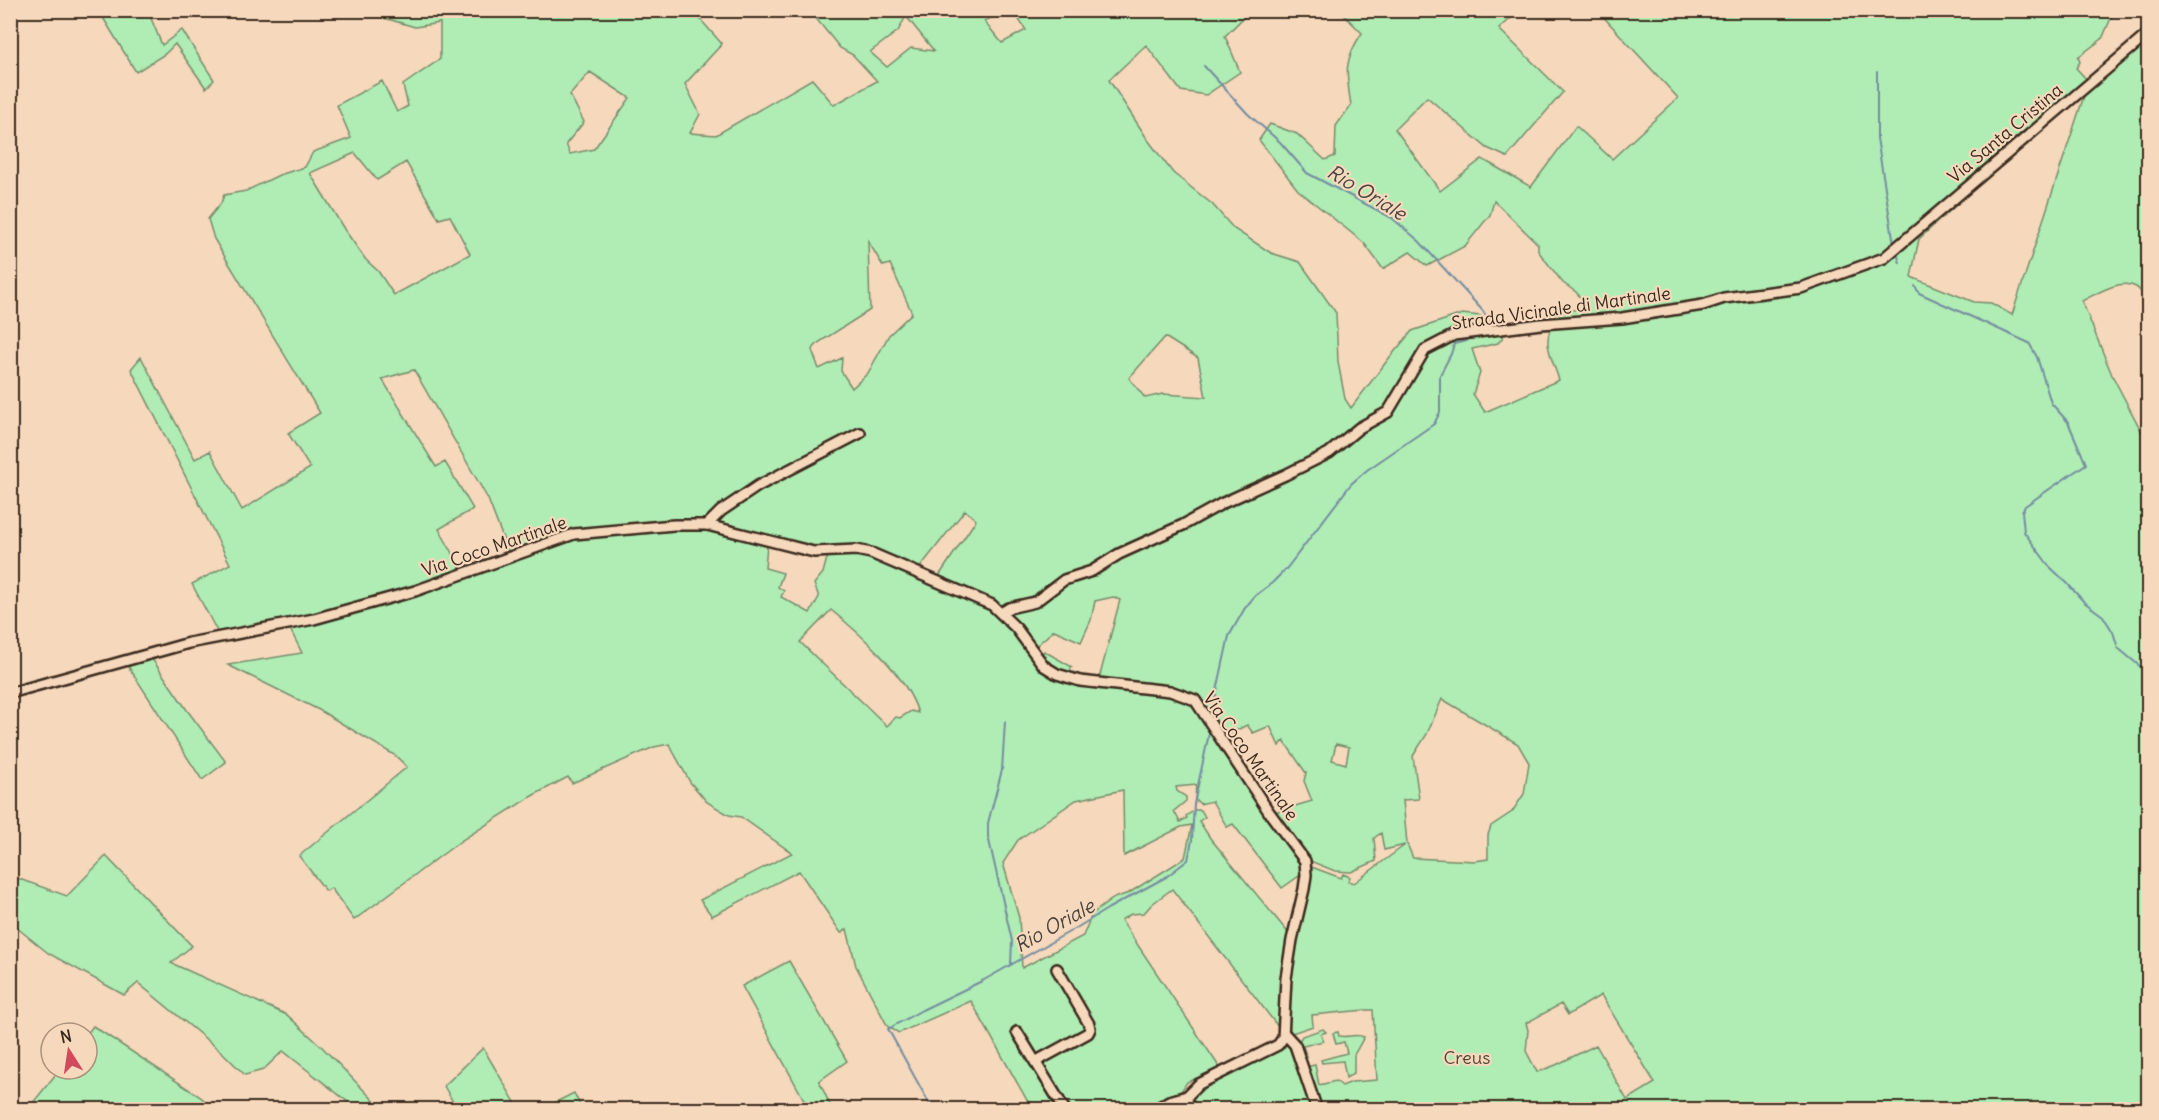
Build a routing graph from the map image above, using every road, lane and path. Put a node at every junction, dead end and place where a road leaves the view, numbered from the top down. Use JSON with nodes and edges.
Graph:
{"nodes":[{"id":1,"x":2148,"y":34,"type":"edge"},
{"id":2,"x":1884,"y":258,"type":"joint"},
{"id":3,"x":860,"y":433,"type":"dead end"},
{"id":4,"x":707,"y":525,"type":"junction"},
{"id":5,"x":1001,"y":614,"type":"junction"},
{"id":6,"x":10,"y":693,"type":"edge"},
{"id":7,"x":1057,"y":969,"type":"dead end"},
{"id":8,"x":1017,"y":1032,"type":"dead end"},
{"id":9,"x":1284,"y":1034,"type":"junction"},
{"id":10,"x":1035,"y":1062,"type":"junction"},
{"id":11,"x":1187,"y":1096,"type":"junction"},
{"id":12,"x":1065,"y":1110,"type":"edge"},
{"id":13,"x":1155,"y":1110,"type":"edge"},
{"id":14,"x":1188,"y":1110,"type":"edge"},
{"id":15,"x":1317,"y":1110,"type":"edge"}],
"edges":[{"from":1,"to":2,"type":"street","name":"Via Santa Cristina"},
{"from":2,"to":5,"type":"street","name":"Strada Vicinale di Martinale"},
{"from":3,"to":4,"type":"street"},
{"from":4,"to":5,"type":"street","name":"Via Coco Martinale"},
{"from":4,"to":6,"type":"street","name":"Via Coco Martinale"},
{"from":5,"to":9,"type":"street","name":"Via Coco Martinale"},
{"from":7,"to":10,"type":"street"},
{"from":8,"to":10,"type":"street"},
{"from":9,"to":11,"type":"street"},
{"from":9,"to":15,"type":"street"},
{"from":10,"to":12,"type":"street"},
{"from":11,"to":13,"type":"street"},
{"from":11,"to":14,"type":"street"}]}
